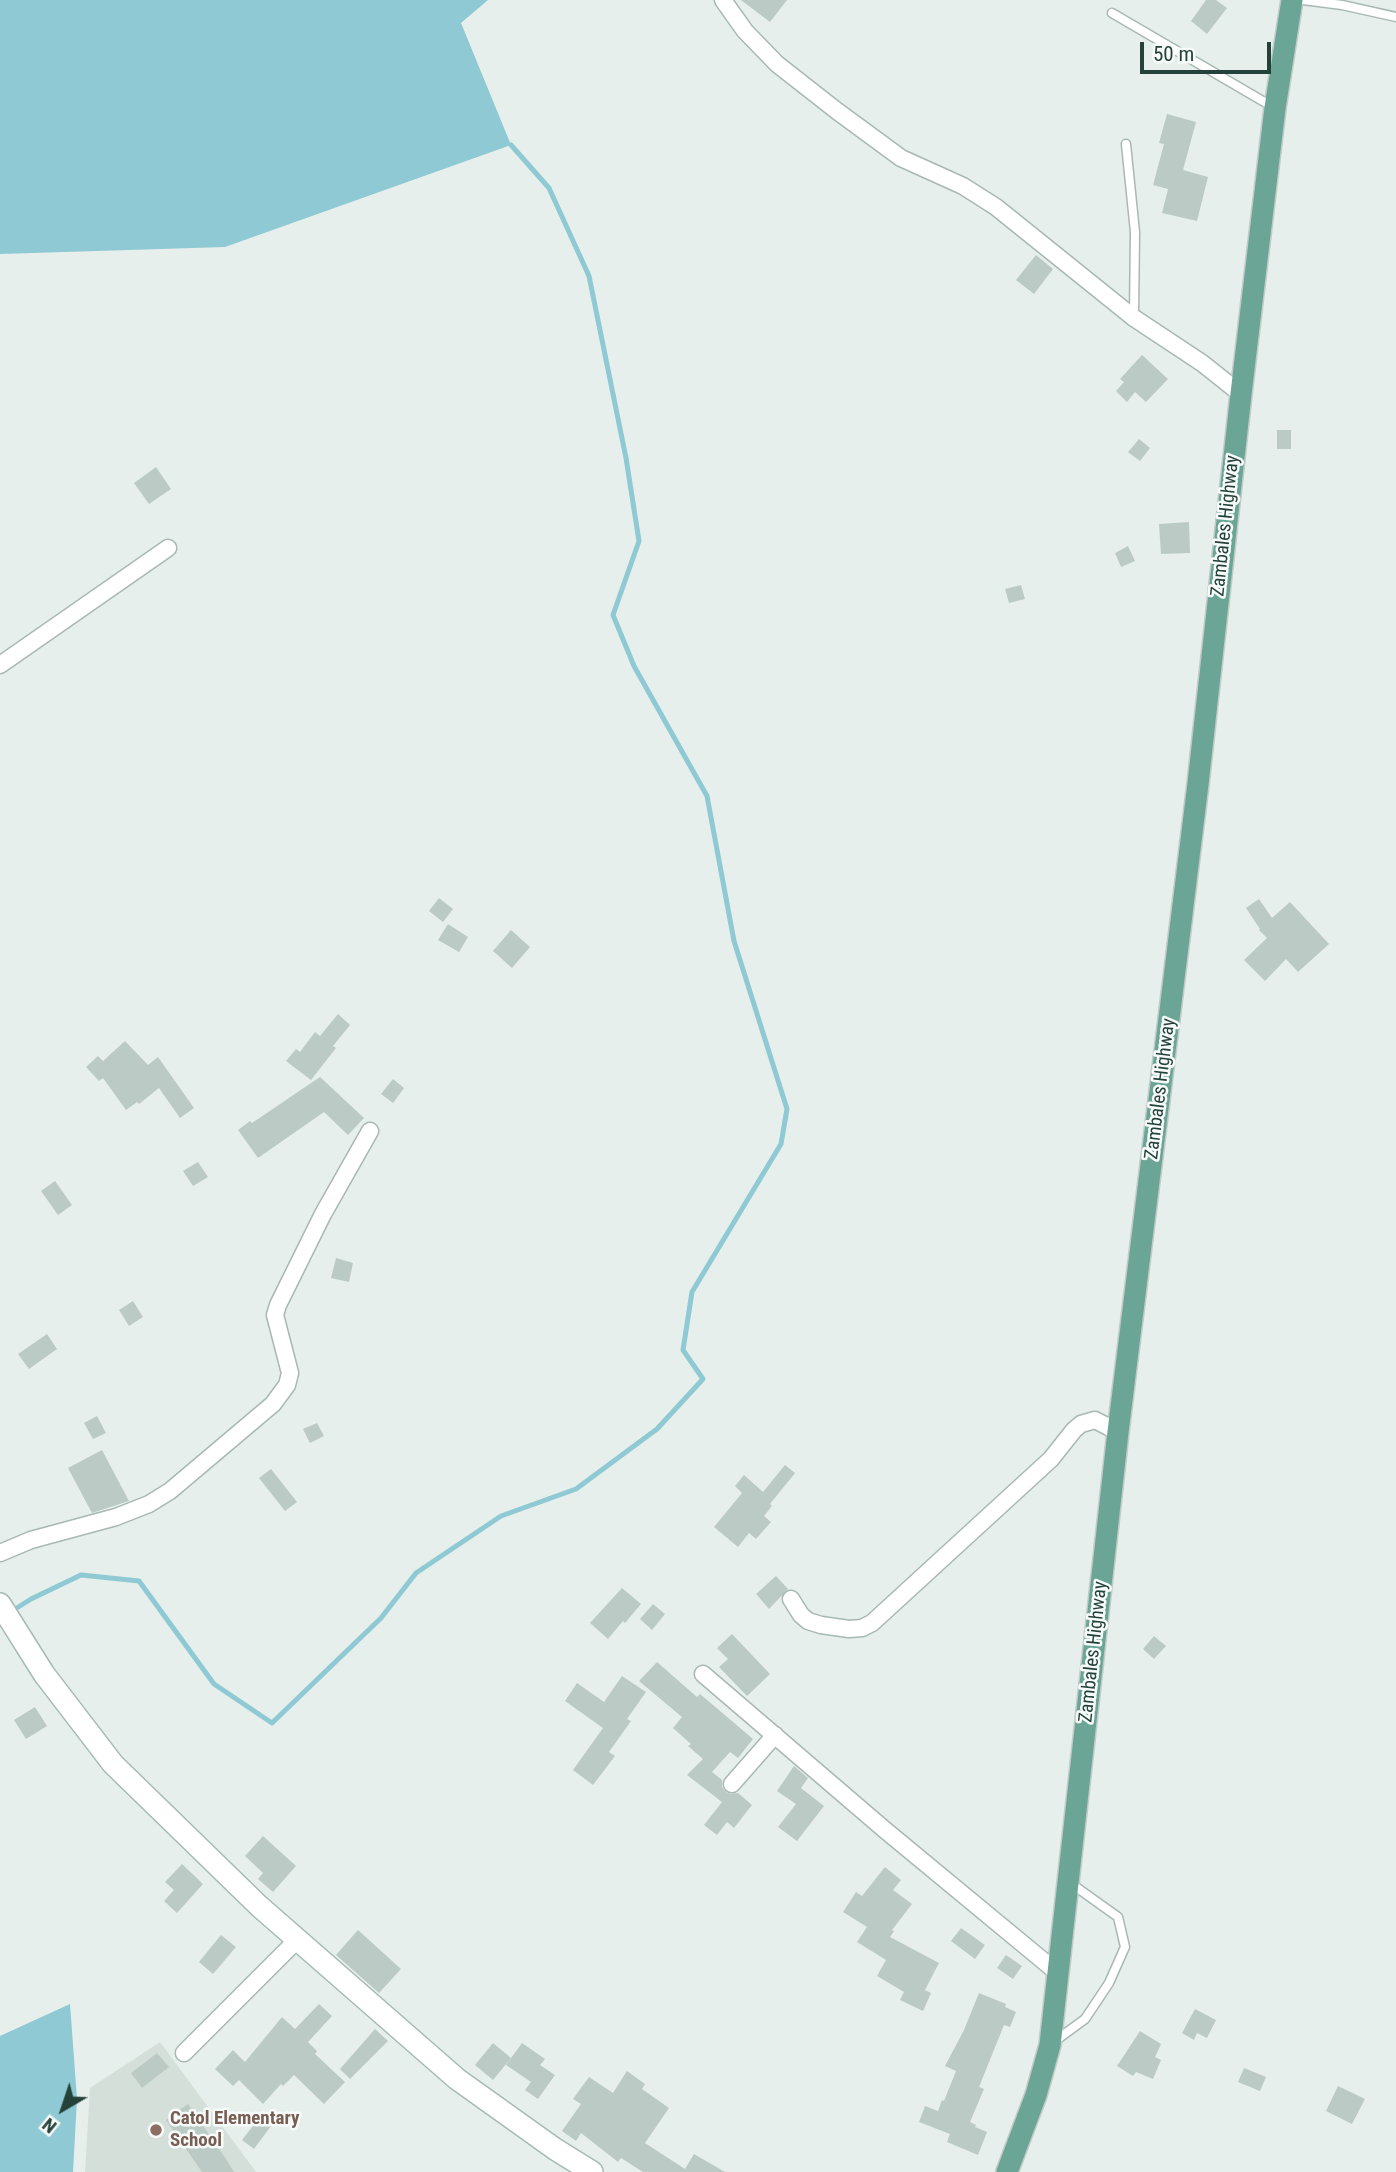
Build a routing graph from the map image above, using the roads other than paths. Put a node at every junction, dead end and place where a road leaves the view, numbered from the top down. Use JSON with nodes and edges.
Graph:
{"nodes":[{"id":1,"x":723,"y":0,"type":"edge"},
{"id":2,"x":1292,"y":0,"type":"edge"},
{"id":3,"x":1303,"y":0,"type":"edge"},
{"id":4,"x":1112,"y":13,"type":"dead end"},
{"id":5,"x":1396,"y":17,"type":"edge"},
{"id":6,"x":1275,"y":108,"type":"junction"},
{"id":7,"x":1126,"y":144,"type":"dead end"},
{"id":8,"x":1134,"y":318,"type":"junction"},
{"id":9,"x":1241,"y":394,"type":"junction"},
{"id":10,"x":168,"y":548,"type":"dead end"},
{"id":11,"x":0,"y":665,"type":"edge"},
{"id":12,"x":370,"y":1131,"type":"dead end"},
{"id":13,"x":1118,"y":1432,"type":"junction"},
{"id":14,"x":0,"y":1553,"type":"edge"},
{"id":15,"x":791,"y":1600,"type":"dead end"},
{"id":16,"x":0,"y":1604,"type":"edge"},
{"id":17,"x":703,"y":1674,"type":"dead end"},
{"id":18,"x":775,"y":1735,"type":"junction"},
{"id":19,"x":732,"y":1784,"type":"dead end"},
{"id":20,"x":1068,"y":1881,"type":"junction"},
{"id":21,"x":298,"y":1939,"type":"junction"},
{"id":22,"x":1058,"y":1973,"type":"junction"},
{"id":23,"x":1050,"y":2045,"type":"junction"},
{"id":24,"x":184,"y":2053,"type":"dead end"},
{"id":25,"x":592,"y":2172,"type":"edge"},
{"id":26,"x":1007,"y":2172,"type":"edge"}],
"edges":[{"from":1,"to":8,"type":"street"},
{"from":2,"to":6,"type":"main road","name":"Zambales Highway"},
{"from":3,"to":5,"type":"lane"},
{"from":4,"to":6,"type":"lane"},
{"from":6,"to":9,"type":"main road","name":"Zambales Highway"},
{"from":7,"to":8,"type":"lane"},
{"from":8,"to":9,"type":"street"},
{"from":9,"to":13,"type":"main road","name":"Zambales Highway"},
{"from":10,"to":11,"type":"street"},
{"from":12,"to":14,"type":"street"},
{"from":13,"to":15,"type":"street"},
{"from":13,"to":20,"type":"main road","name":"Zambales Highway"},
{"from":16,"to":21,"type":"street"},
{"from":17,"to":18,"type":"street"},
{"from":18,"to":19,"type":"street"},
{"from":18,"to":22,"type":"street"},
{"from":20,"to":22,"type":"main road","name":"Zambales Highway"},
{"from":20,"to":23,"type":"lane"},
{"from":21,"to":24,"type":"street"},
{"from":21,"to":25,"type":"street"},
{"from":22,"to":23,"type":"main road","name":"Zambales Highway"},
{"from":23,"to":26,"type":"main road","name":"Zambales Highway"}]}
